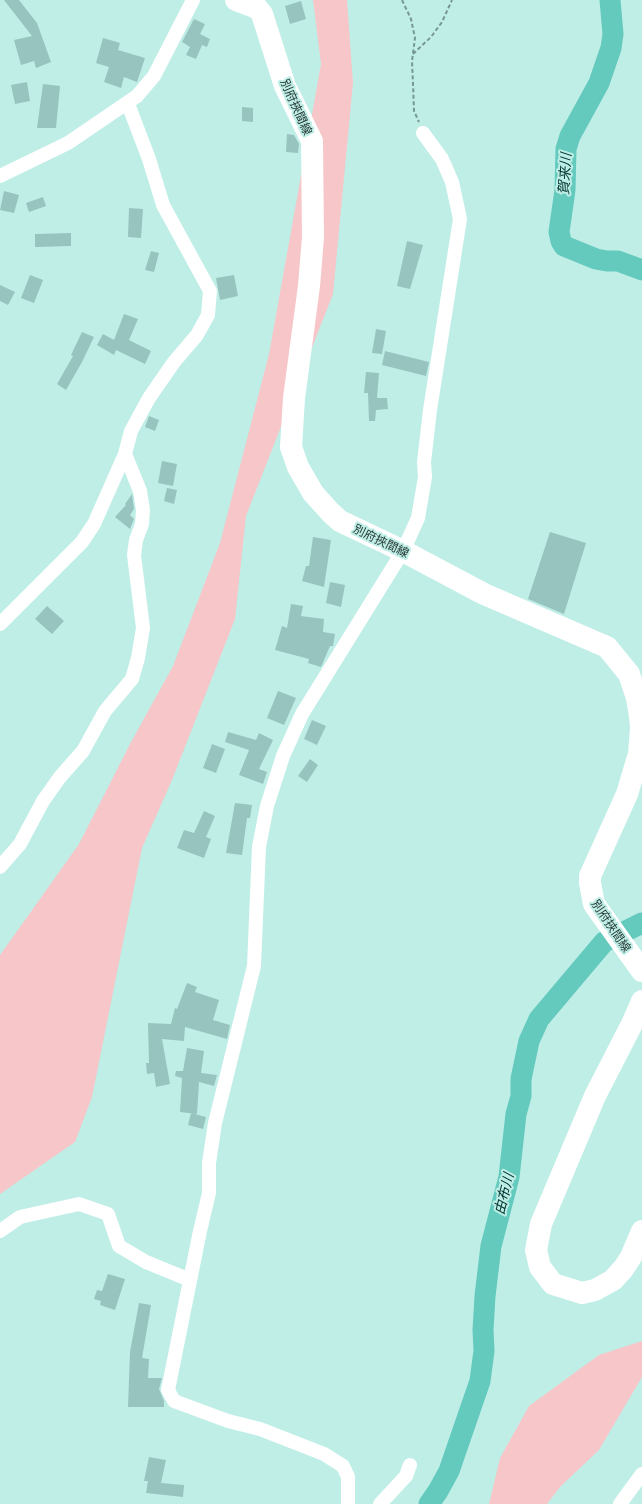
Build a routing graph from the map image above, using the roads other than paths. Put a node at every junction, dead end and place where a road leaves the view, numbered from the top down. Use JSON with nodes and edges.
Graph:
{"nodes":[{"id":1,"x":193,"y":0,"type":"edge"},
{"id":2,"x":236,"y":0,"type":"edge"},
{"id":3,"x":128,"y":104,"type":"junction"},
{"id":4,"x":423,"y":133,"type":"road end"},
{"id":5,"x":0,"y":176,"type":"edge"},
{"id":6,"x":125,"y":454,"type":"junction"},
{"id":7,"x":403,"y":551,"type":"junction"},
{"id":8,"x":0,"y":624,"type":"edge"},
{"id":9,"x":0,"y":867,"type":"edge"},
{"id":10,"x":642,"y":971,"type":"edge"},
{"id":11,"x":642,"y":1001,"type":"edge"},
{"id":12,"x":0,"y":1230,"type":"edge"},
{"id":13,"x":642,"y":1231,"type":"edge"},
{"id":14,"x":190,"y":1280,"type":"junction"},
{"id":15,"x":410,"y":1465,"type":"dead end"},
{"id":16,"x":642,"y":1474,"type":"edge"},
{"id":17,"x":348,"y":1504,"type":"edge"},
{"id":18,"x":380,"y":1504,"type":"edge"},
{"id":19,"x":620,"y":1504,"type":"edge"}],
"edges":[{"from":1,"to":3,"type":"street"},
{"from":2,"to":7,"type":"main road","name":"別府挾間線"},
{"from":3,"to":5,"type":"street"},
{"from":3,"to":6,"type":"street"},
{"from":4,"to":7,"type":"street"},
{"from":6,"to":8,"type":"street"},
{"from":6,"to":9,"type":"street"},
{"from":7,"to":10,"type":"main road","name":"別府挾間線"},
{"from":7,"to":14,"type":"street"},
{"from":11,"to":13,"type":"main road"},
{"from":12,"to":14,"type":"street"},
{"from":14,"to":17,"type":"street"},
{"from":15,"to":18,"type":"street"},
{"from":16,"to":19,"type":"street"}]}
